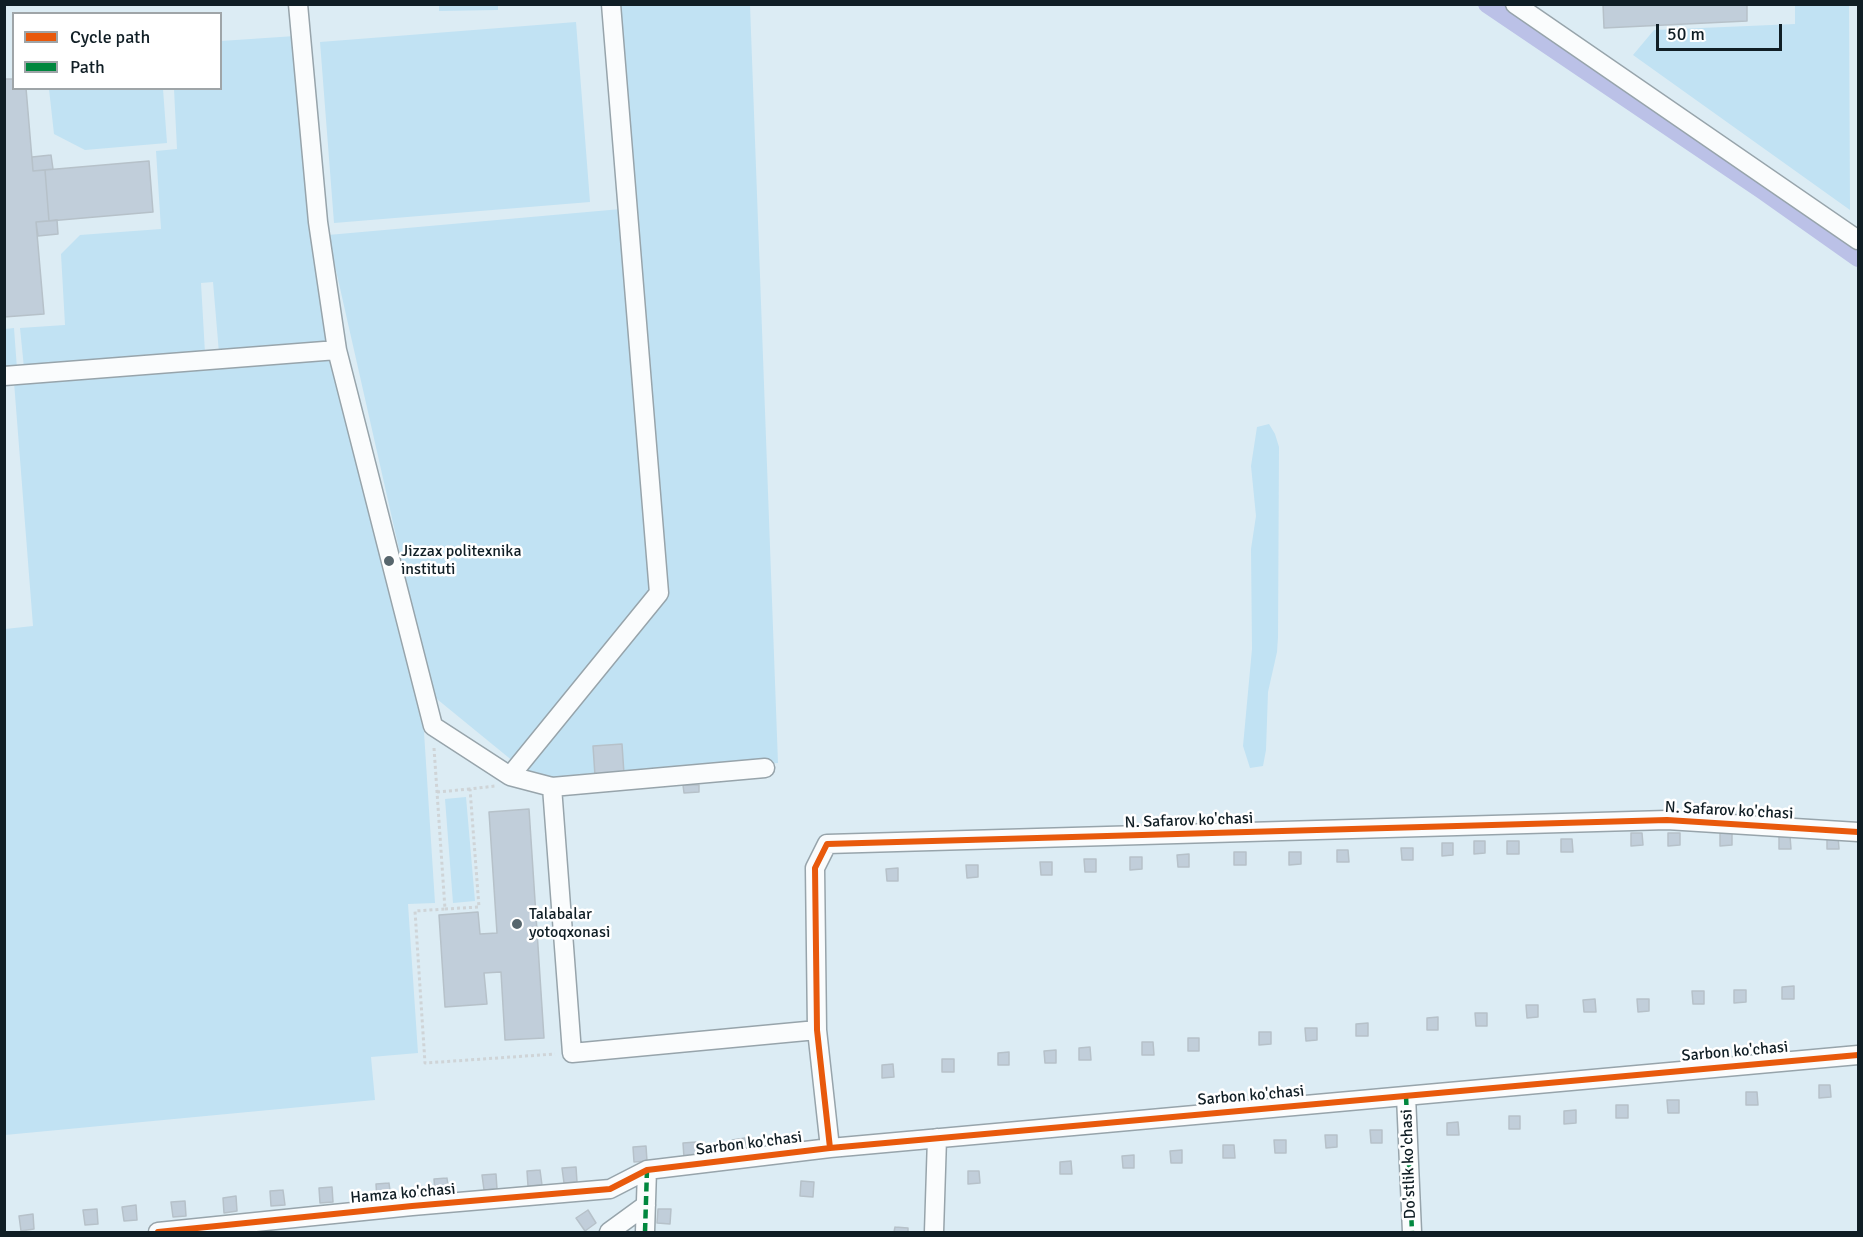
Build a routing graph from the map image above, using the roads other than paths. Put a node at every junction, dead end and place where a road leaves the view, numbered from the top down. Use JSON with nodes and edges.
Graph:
{"nodes":[{"id":1,"x":298,"y":4,"type":"edge"},
{"id":2,"x":611,"y":4,"type":"edge"},
{"id":3,"x":1515,"y":4,"type":"edge"},
{"id":4,"x":1858,"y":240,"type":"edge"},
{"id":5,"x":338,"y":350,"type":"junction"},
{"id":6,"x":4,"y":376,"type":"edge"},
{"id":7,"x":765,"y":768,"type":"dead end"},
{"id":8,"x":510,"y":776,"type":"junction"},
{"id":9,"x":552,"y":787,"type":"junction"},
{"id":10,"x":1858,"y":832,"type":"edge"},
{"id":11,"x":817,"y":1030,"type":"junction"},
{"id":12,"x":1858,"y":1055,"type":"edge"},
{"id":13,"x":1406,"y":1096,"type":"junction"},
{"id":14,"x":937,"y":1138,"type":"junction"},
{"id":15,"x":830,"y":1148,"type":"junction"},
{"id":16,"x":647,"y":1170,"type":"junction"},
{"id":17,"x":646,"y":1205,"type":"junction"},
{"id":18,"x":158,"y":1233,"type":"edge"},
{"id":19,"x":609,"y":1233,"type":"edge"},
{"id":20,"x":645,"y":1233,"type":"edge"},
{"id":21,"x":934,"y":1233,"type":"edge"},
{"id":22,"x":1412,"y":1233,"type":"edge"}],
"edges":[{"from":1,"to":5,"type":"street"},
{"from":2,"to":8,"type":"street"},
{"from":3,"to":4,"type":"street"},
{"from":5,"to":6,"type":"street"},
{"from":5,"to":8,"type":"street"},
{"from":7,"to":9,"type":"street"},
{"from":8,"to":9,"type":"street"},
{"from":9,"to":11,"type":"street"},
{"from":10,"to":11,"type":"street","name":"N. Safarov ko'chasi"},
{"from":11,"to":15,"type":"street","name":"N. Safarov ko'chasi"},
{"from":12,"to":13,"type":"street","name":"Sarbon ko'chasi"},
{"from":13,"to":14,"type":"street","name":"Sarbon ko'chasi"},
{"from":13,"to":22,"type":"street","name":"Do'stlik ko'chasi"},
{"from":14,"to":15,"type":"street","name":"Sarbon ko'chasi"},
{"from":14,"to":21,"type":"street"},
{"from":15,"to":16,"type":"street","name":"Sarbon ko'chasi"},
{"from":16,"to":17,"type":"street"},
{"from":16,"to":18,"type":"street","name":"Hamza ko'chasi"},
{"from":17,"to":19,"type":"street"},
{"from":17,"to":20,"type":"street"}]}
